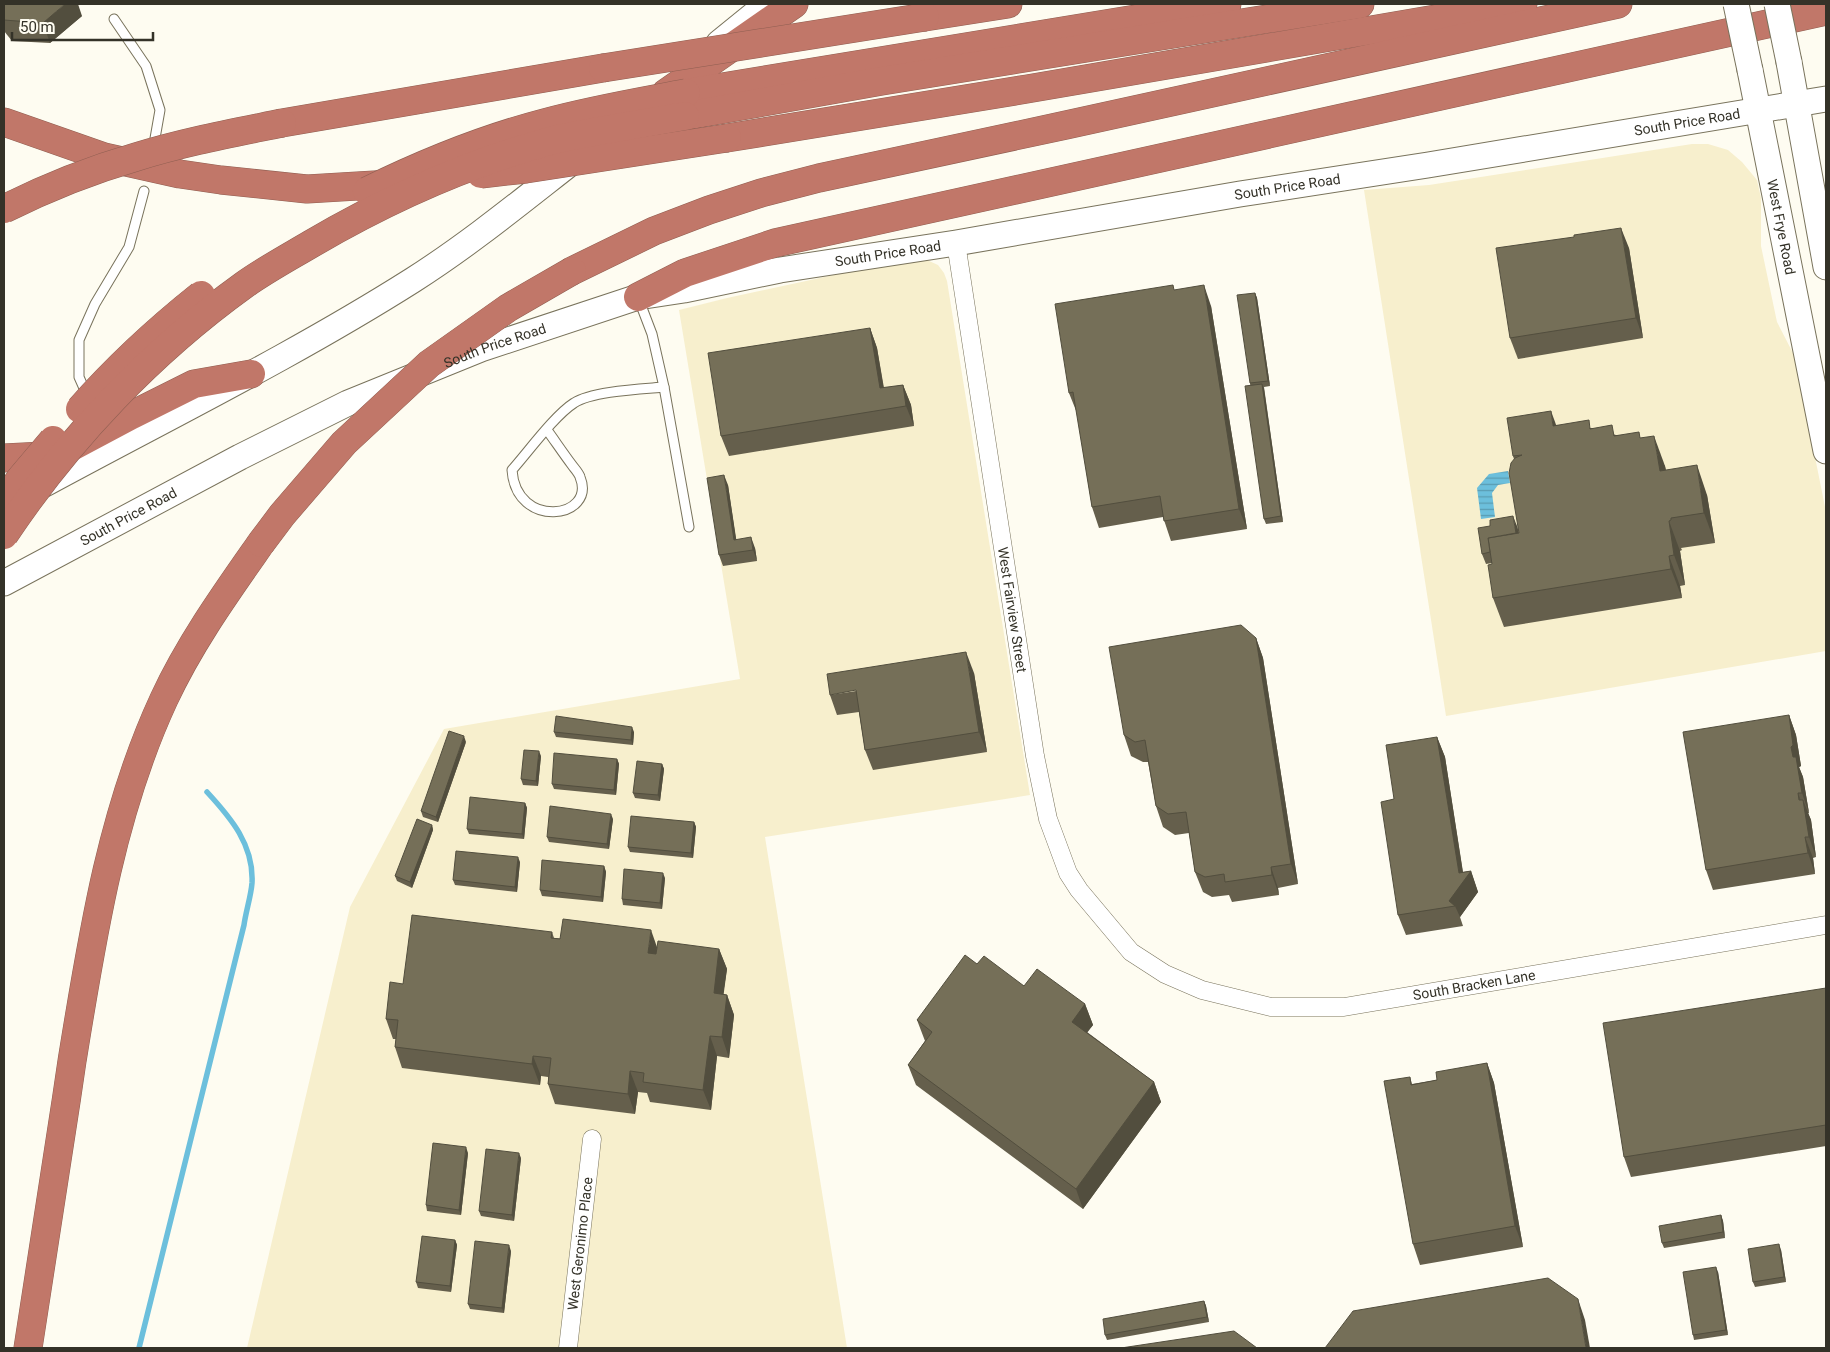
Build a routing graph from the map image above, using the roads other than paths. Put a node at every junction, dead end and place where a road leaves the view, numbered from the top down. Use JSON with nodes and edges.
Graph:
{"nodes":[{"id":1,"x":767,"y":4,"type":"edge"},
{"id":2,"x":794,"y":4,"type":"edge"},
{"id":3,"x":1008,"y":4,"type":"edge"},
{"id":4,"x":1227,"y":4,"type":"edge"},
{"id":5,"x":1360,"y":4,"type":"edge"},
{"id":6,"x":1523,"y":4,"type":"edge"},
{"id":7,"x":1618,"y":4,"type":"edge"},
{"id":8,"x":1736,"y":4,"type":"edge"},
{"id":9,"x":1777,"y":4,"type":"edge"},
{"id":10,"x":1826,"y":11,"type":"edge"},
{"id":11,"x":114,"y":19,"type":"dead end"},
{"id":12,"x":1826,"y":99,"type":"edge"},
{"id":13,"x":686,"y":104,"type":"junction"},
{"id":14,"x":1796,"y":104,"type":"junction"},
{"id":15,"x":1758,"y":111,"type":"junction"},
{"id":16,"x":4,"y":122,"type":"edge"},
{"id":17,"x":620,"y":125,"type":"junction"},
{"id":18,"x":154,"y":144,"type":"dead end"},
{"id":19,"x":144,"y":191,"type":"dead end"},
{"id":20,"x":4,"y":208,"type":"edge"},
{"id":21,"x":956,"y":243,"type":"junction"},
{"id":22,"x":1826,"y":266,"type":"edge"},
{"id":23,"x":638,"y":297,"type":"junction"},
{"id":24,"x":1817,"y":352,"type":"edge"},
{"id":25,"x":251,"y":374,"type":"junction"},
{"id":26,"x":664,"y":386,"type":"junction"},
{"id":27,"x":547,"y":430,"type":"junction"},
{"id":28,"x":101,"y":431,"type":"junction"},
{"id":29,"x":1826,"y":451,"type":"edge"},
{"id":30,"x":4,"y":458,"type":"edge"},
{"id":31,"x":4,"y":502,"type":"edge"},
{"id":32,"x":4,"y":506,"type":"edge"},
{"id":33,"x":689,"y":527,"type":"dead end"},
{"id":34,"x":4,"y":535,"type":"edge"},
{"id":35,"x":4,"y":583,"type":"edge"},
{"id":36,"x":1826,"y":925,"type":"edge"},
{"id":37,"x":1131,"y":952,"type":"joint"},
{"id":38,"x":592,"y":1139,"type":"dead end"},
{"id":39,"x":28,"y":1348,"type":"edge"},
{"id":40,"x":568,"y":1348,"type":"edge"}],
"edges":[{"from":1,"to":17,"type":"main road"},
{"from":2,"to":17,"type":"highway"},
{"from":3,"to":20,"type":"highway","bridge":true},
{"from":4,"to":13,"type":"highway"},
{"from":5,"to":13,"type":"highway"},
{"from":6,"to":16,"type":"highway","bridge":true},
{"from":7,"to":39,"type":"highway","bridge":true},
{"from":8,"to":15,"type":"main road","name":"West Frye Road","bridge":true},
{"from":9,"to":14,"type":"main road","bridge":true},
{"from":10,"to":23,"type":"highway"},
{"from":11,"to":18,"type":"lane"},
{"from":12,"to":14,"type":"main road","name":"South Price Road"},
{"from":13,"to":31,"type":"highway","bridge":true},
{"from":13,"to":34,"type":"highway","bridge":true},
{"from":14,"to":15,"type":"main road","name":"South Price Road"},
{"from":14,"to":22,"type":"main road"},
{"from":15,"to":21,"type":"main road","name":"South Price Road"},
{"from":15,"to":24,"type":"main road","name":"West Frye Road"},
{"from":17,"to":25,"type":"main road"},
{"from":19,"to":28,"type":"lane"},
{"from":21,"to":23,"type":"main road","name":"South Price Road"},
{"from":21,"to":37,"type":"street","name":"West Fairview Street"},
{"from":23,"to":26,"type":"lane"},
{"from":23,"to":35,"type":"main road","name":"South Price Road"},
{"from":24,"to":29,"type":"main road","name":"West Frye Road"},
{"from":25,"to":28,"type":"highway"},
{"from":25,"to":32,"type":"main road"},
{"from":26,"to":27,"type":"lane"},
{"from":26,"to":33,"type":"lane"},
{"from":27,"to":27,"type":"lane"},
{"from":28,"to":30,"type":"highway"},
{"from":36,"to":37,"type":"street","name":"South Bracken Lane"},
{"from":38,"to":40,"type":"street","name":"West Geronimo Place"}]}
